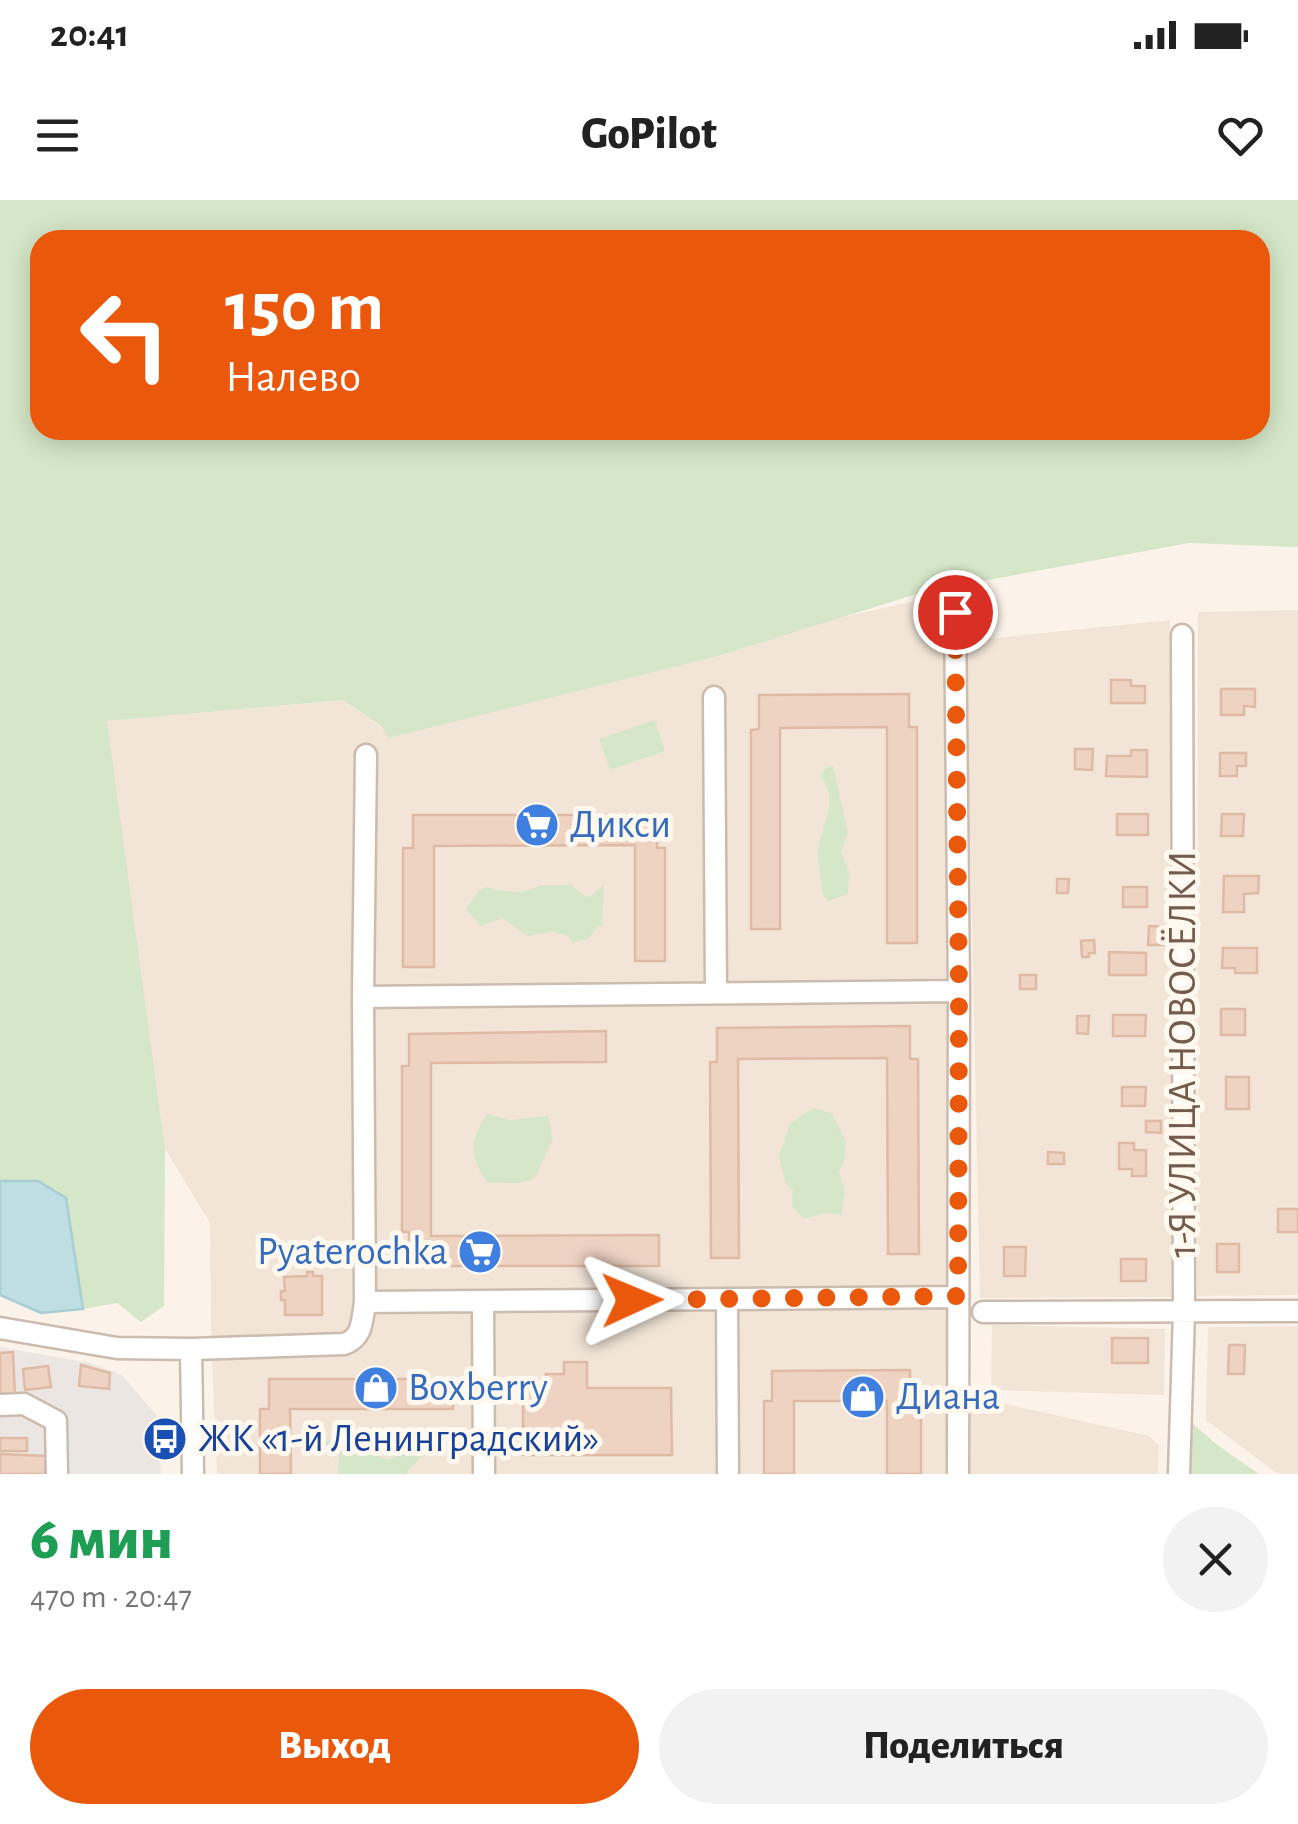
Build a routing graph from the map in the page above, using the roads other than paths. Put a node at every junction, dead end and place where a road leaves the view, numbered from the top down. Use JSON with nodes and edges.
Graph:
{"nodes":[{"id":1,"x":955,"y":612,"type":"dead end"},
{"id":2,"x":1182,"y":635,"type":"dead end"},
{"id":3,"x":714,"y":697,"type":"dead end"},
{"id":4,"x":366,"y":755,"type":"dead end"},
{"id":5,"x":959,"y":991,"type":"junction"},
{"id":6,"x":716,"y":994,"type":"junction"},
{"id":7,"x":363,"y":997,"type":"junction"},
{"id":8,"x":958,"y":1296,"type":"junction"},
{"id":9,"x":727,"y":1299,"type":"junction"},
{"id":10,"x":483,"y":1301,"type":"junction"},
{"id":11,"x":365,"y":1302,"type":"junction"},
{"id":12,"x":1298,"y":1311,"type":"edge"},
{"id":13,"x":983,"y":1312,"type":"dead end"},
{"id":14,"x":1184,"y":1312,"type":"junction"},
{"id":15,"x":0,"y":1328,"type":"edge"},
{"id":16,"x":191,"y":1349,"type":"junction"},
{"id":17,"x":0,"y":1404,"type":"edge"},
{"id":18,"x":57,"y":1474,"type":"edge"},
{"id":19,"x":193,"y":1474,"type":"edge"},
{"id":20,"x":484,"y":1474,"type":"edge"},
{"id":21,"x":728,"y":1474,"type":"edge"},
{"id":22,"x":958,"y":1474,"type":"edge"},
{"id":23,"x":1179,"y":1474,"type":"edge"}],
"edges":[{"from":1,"to":5,"type":"street"},
{"from":2,"to":14,"type":"street","name":"1-Я УЛИЦА НОВОСЁЛКИ"},
{"from":3,"to":6,"type":"street"},
{"from":4,"to":7,"type":"street"},
{"from":5,"to":6,"type":"street"},
{"from":5,"to":8,"type":"street"},
{"from":6,"to":7,"type":"street"},
{"from":7,"to":11,"type":"street"},
{"from":8,"to":9,"type":"street"},
{"from":8,"to":22,"type":"street"},
{"from":9,"to":10,"type":"street"},
{"from":9,"to":21,"type":"street"},
{"from":10,"to":11,"type":"street"},
{"from":10,"to":20,"type":"street"},
{"from":11,"to":16,"type":"street"},
{"from":12,"to":14,"type":"street"},
{"from":13,"to":14,"type":"street"},
{"from":14,"to":23,"type":"street","name":"1-Я УЛИЦА НОВОСЁЛКИ"},
{"from":15,"to":16,"type":"street"},
{"from":16,"to":19,"type":"street"},
{"from":17,"to":18,"type":"street"}]}
